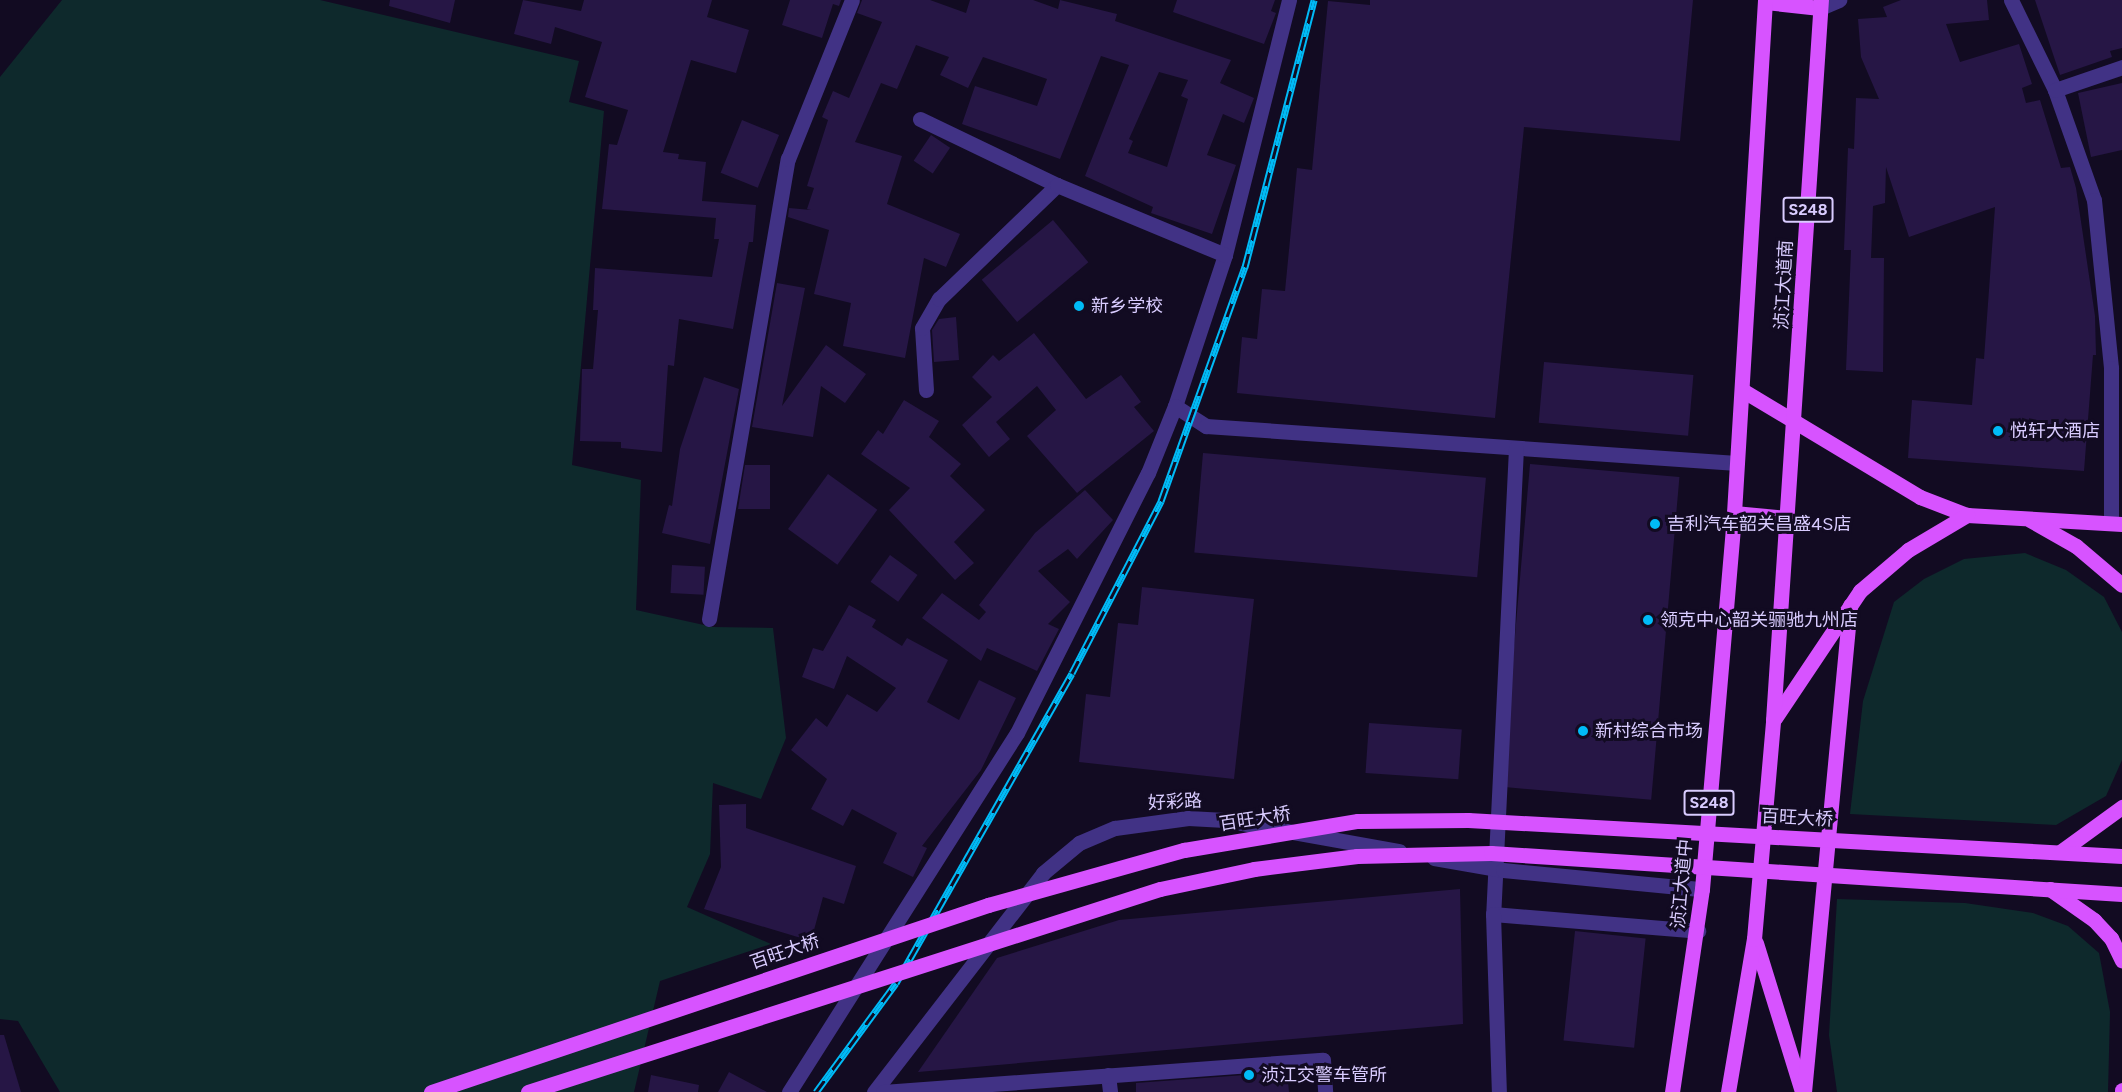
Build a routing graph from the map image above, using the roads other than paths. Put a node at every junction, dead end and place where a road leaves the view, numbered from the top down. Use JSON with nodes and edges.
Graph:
{"nodes":[{"id":1,"x":852,"y":0,"type":"edge"},
{"id":2,"x":1289,"y":0,"type":"edge"},
{"id":3,"x":1839,"y":0,"type":"edge"},
{"id":4,"x":2011,"y":0,"type":"edge"},
{"id":5,"x":1765,"y":1,"type":"edge"},
{"id":6,"x":1820,"y":4,"type":"edge"},
{"id":7,"x":2122,"y":67,"type":"edge"},
{"id":8,"x":2055,"y":90,"type":"junction"},
{"id":9,"x":920,"y":118,"type":"dead end"},
{"id":10,"x":1057,"y":184,"type":"junction"},
{"id":11,"x":1225,"y":255,"type":"junction"},
{"id":12,"x":926,"y":390,"type":"dead end"},
{"id":13,"x":1742,"y":390,"type":"junction"},
{"id":14,"x":1175,"y":406,"type":"junction"},
{"id":15,"x":1796,"y":419,"type":"junction"},
{"id":16,"x":1516,"y":448,"type":"junction"},
{"id":17,"x":1737,"y":463,"type":"junction"},
{"id":18,"x":1734,"y":513,"type":"junction"},
{"id":19,"x":1967,"y":515,"type":"junction"},
{"id":20,"x":1788,"y":518,"type":"junction"},
{"id":21,"x":2028,"y":519,"type":"junction"},
{"id":22,"x":2116,"y":523,"type":"edge"},
{"id":23,"x":2122,"y":585,"type":"edge"},
{"id":24,"x":1850,"y":605,"type":"junction"},
{"id":25,"x":709,"y":619,"type":"dead end"},
{"id":26,"x":1773,"y":720,"type":"junction"},
{"id":27,"x":2122,"y":807,"type":"edge"},
{"id":28,"x":2060,"y":852,"type":"junction"},
{"id":29,"x":2122,"y":856,"type":"edge"},
{"id":30,"x":1495,"y":868,"type":"junction"},
{"id":31,"x":1702,"y":889,"type":"junction"},
{"id":32,"x":2050,"y":889,"type":"junction"},
{"id":33,"x":2122,"y":894,"type":"edge"},
{"id":34,"x":1493,"y":914,"type":"junction"},
{"id":35,"x":1698,"y":931,"type":"junction"},
{"id":36,"x":1754,"y":939,"type":"junction"},
{"id":37,"x":2122,"y":961,"type":"edge"},
{"id":38,"x":1108,"y":1075,"type":"junction"},
{"id":39,"x":430,"y":1092,"type":"edge"},
{"id":40,"x":528,"y":1092,"type":"edge"},
{"id":41,"x":789,"y":1092,"type":"edge"},
{"id":42,"x":874,"y":1092,"type":"edge"},
{"id":43,"x":883,"y":1092,"type":"edge"},
{"id":44,"x":1110,"y":1092,"type":"edge"},
{"id":45,"x":1325,"y":1092,"type":"edge"},
{"id":46,"x":1498,"y":1092,"type":"edge"},
{"id":47,"x":1672,"y":1092,"type":"edge"},
{"id":48,"x":1728,"y":1092,"type":"edge"},
{"id":49,"x":1803,"y":1092,"type":"edge"}],
"edges":[{"from":1,"to":25,"type":"street"},
{"from":2,"to":11,"type":"street"},
{"from":3,"to":6,"type":"street"},
{"from":4,"to":8,"type":"street"},
{"from":5,"to":6,"type":"main road","name":"浈江大道南","number":"S248"},
{"from":5,"to":13,"type":"main road","name":"浈江大道南","number":"S248"},
{"from":6,"to":15,"type":"main road","name":"浈江大道南","number":"S248"},
{"from":7,"to":8,"type":"street"},
{"from":8,"to":22,"type":"street"},
{"from":9,"to":10,"type":"street"},
{"from":10,"to":11,"type":"street"},
{"from":10,"to":12,"type":"street"},
{"from":11,"to":14,"type":"street"},
{"from":13,"to":15,"type":"main road"},
{"from":13,"to":17,"type":"main road","name":"浈江大道中","number":"S248"},
{"from":14,"to":16,"type":"street"},
{"from":14,"to":41,"type":"street"},
{"from":15,"to":19,"type":"main road"},
{"from":15,"to":20,"type":"main road","number":"S248"},
{"from":16,"to":17,"type":"street"},
{"from":16,"to":30,"type":"street"},
{"from":17,"to":18,"type":"main road","name":"浈江大道中","number":"S248"},
{"from":18,"to":20,"type":"main road"},
{"from":18,"to":31,"type":"main road","name":"浈江大道中","number":"S248"},
{"from":19,"to":21,"type":"main road"},
{"from":19,"to":24,"type":"main road"},
{"from":20,"to":26,"type":"main road","number":"S248"},
{"from":21,"to":22,"type":"main road"},
{"from":21,"to":23,"type":"main road"},
{"from":24,"to":26,"type":"main road"},
{"from":24,"to":49,"type":"main road"},
{"from":26,"to":36,"type":"main road","number":"S248"},
{"from":27,"to":28,"type":"main road"},
{"from":28,"to":29,"type":"main road","name":"百旺大桥","bridge":true},
{"from":28,"to":39,"type":"main road","name":"百旺大桥","bridge":true},
{"from":30,"to":31,"type":"street","name":"好彩路"},
{"from":30,"to":34,"type":"street"},
{"from":30,"to":42,"type":"street","name":"好彩路"},
{"from":31,"to":35,"type":"main road","name":"浈江大道中","number":"S248"},
{"from":32,"to":33,"type":"main road","bridge":true},
{"from":32,"to":37,"type":"main road"},
{"from":32,"to":40,"type":"main road","bridge":true},
{"from":34,"to":35,"type":"street"},
{"from":34,"to":46,"type":"street"},
{"from":35,"to":47,"type":"main road","name":"浈江大道中","number":"S248"},
{"from":36,"to":48,"type":"main road","number":"S248"},
{"from":36,"to":49,"type":"main road"},
{"from":38,"to":43,"type":"street"},
{"from":38,"to":44,"type":"street"},
{"from":38,"to":45,"type":"street"}]}
